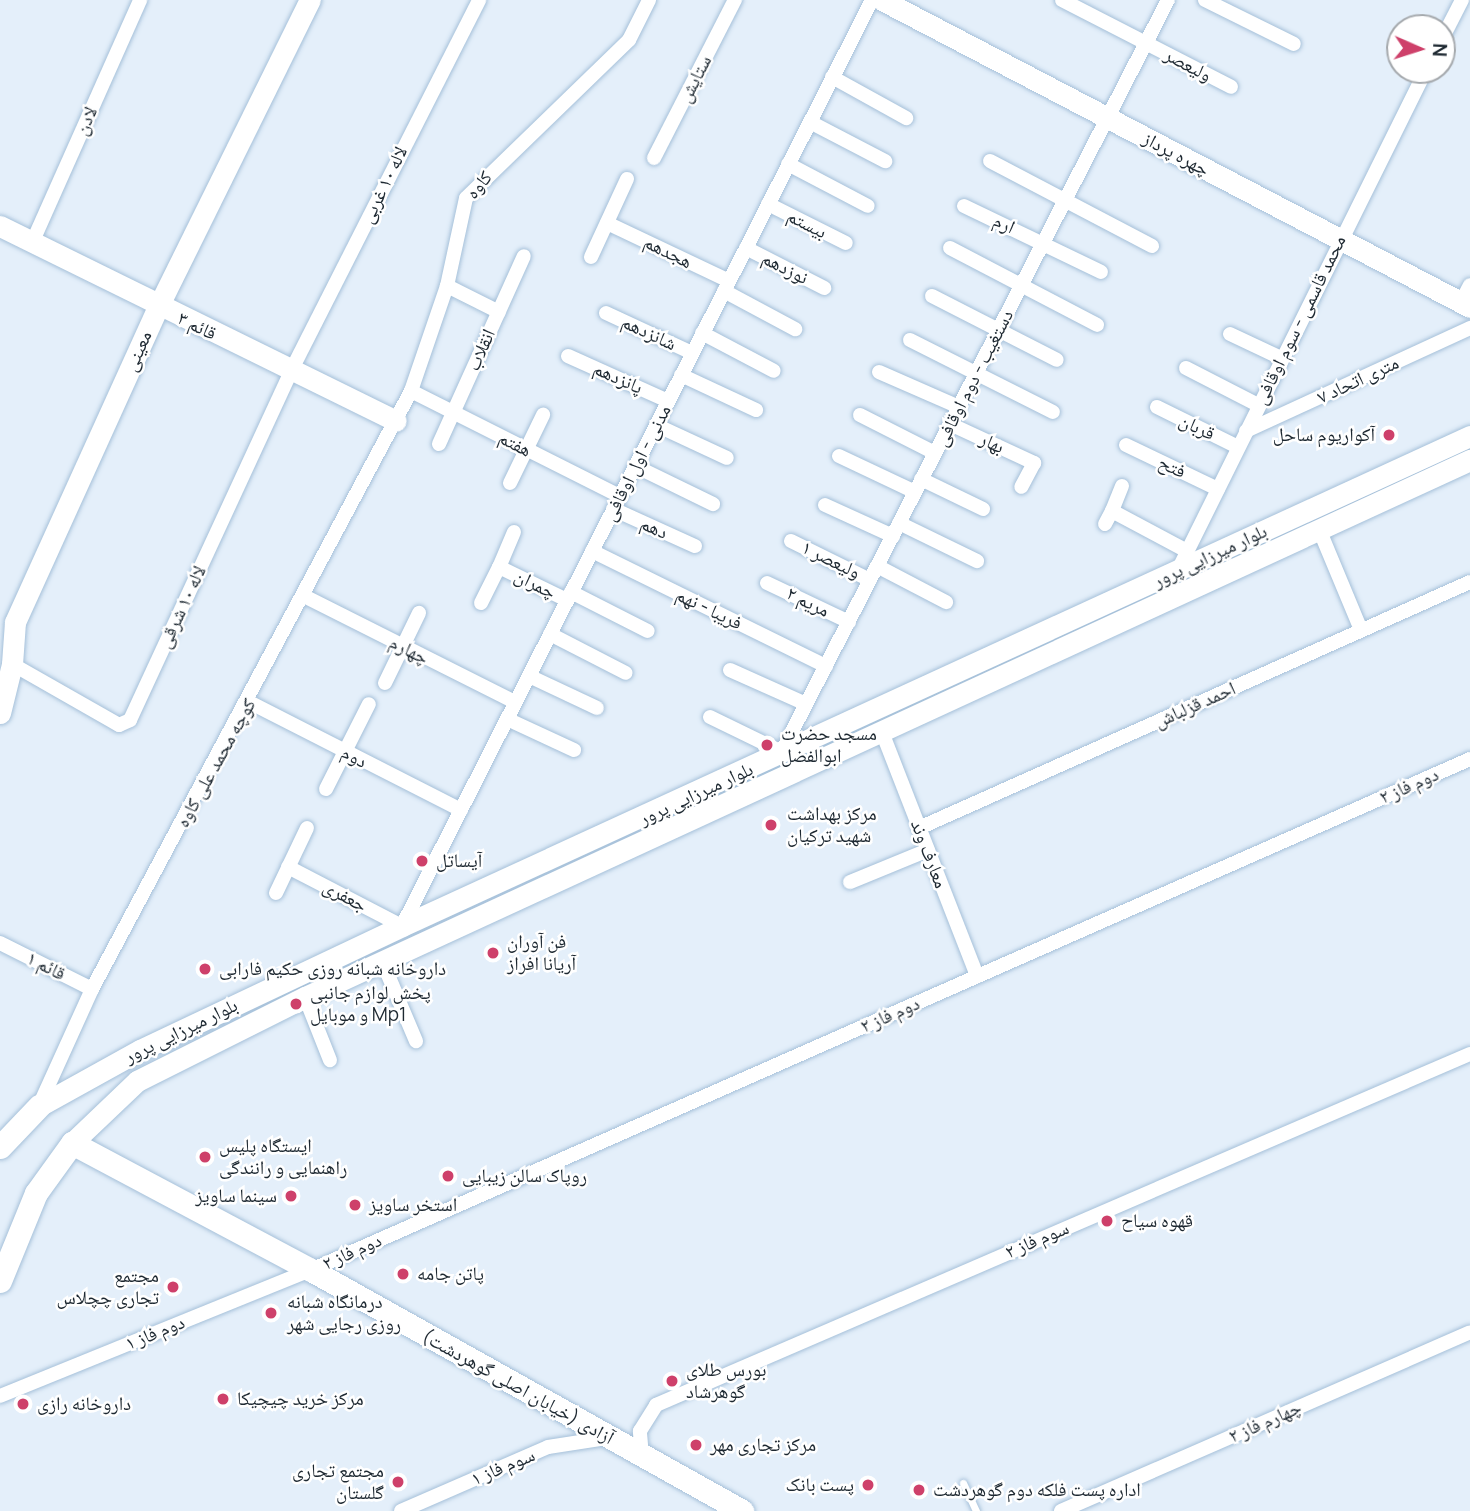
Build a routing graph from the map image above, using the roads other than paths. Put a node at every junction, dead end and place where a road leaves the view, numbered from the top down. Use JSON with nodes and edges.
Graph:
{"nodes":[{"id":1,"x":140,"y":0,"type":"edge"},
{"id":2,"x":310,"y":0,"type":"edge"},
{"id":3,"x":479,"y":0,"type":"edge"},
{"id":4,"x":649,"y":0,"type":"edge"},
{"id":5,"x":736,"y":0,"type":"edge"},
{"id":6,"x":872,"y":0,"type":"edge"},
{"id":7,"x":882,"y":0,"type":"edge"},
{"id":8,"x":1062,"y":0,"type":"edge"},
{"id":9,"x":1168,"y":0,"type":"edge"},
{"id":10,"x":1205,"y":0,"type":"edge"},
{"id":11,"x":1146,"y":42,"type":"junction"},
{"id":12,"x":1294,"y":44,"type":"dead end"},
{"id":13,"x":832,"y":77,"type":"junction"},
{"id":14,"x":1419,"y":84,"type":"edge"},
{"id":15,"x":1231,"y":88,"type":"dead end"},
{"id":16,"x":906,"y":118,"type":"dead end"},
{"id":17,"x":1107,"y":118,"type":"junction"},
{"id":18,"x":810,"y":121,"type":"junction"},
{"id":19,"x":654,"y":158,"type":"dead end"},
{"id":20,"x":885,"y":161,"type":"dead end"},
{"id":21,"x":990,"y":161,"type":"dead end"},
{"id":22,"x":788,"y":164,"type":"junction"},
{"id":23,"x":627,"y":179,"type":"dead end"},
{"id":24,"x":1065,"y":200,"type":"junction"},
{"id":25,"x":768,"y":204,"type":"junction"},
{"id":26,"x":868,"y":206,"type":"dead end"},
{"id":27,"x":964,"y":206,"type":"dead end"},
{"id":28,"x":607,"y":223,"type":"junction"},
{"id":29,"x":0,"y":226,"type":"edge"},
{"id":30,"x":1339,"y":239,"type":"junction"},
{"id":31,"x":32,"y":243,"type":"junction"},
{"id":32,"x":846,"y":243,"type":"dead end"},
{"id":33,"x":1043,"y":243,"type":"junction"},
{"id":34,"x":1152,"y":246,"type":"dead end"},
{"id":35,"x":746,"y":248,"type":"junction"},
{"id":36,"x":950,"y":248,"type":"dead end"},
{"id":37,"x":524,"y":256,"type":"dead end"},
{"id":38,"x":592,"y":257,"type":"dead end"},
{"id":39,"x":1101,"y":272,"type":"dead end"},
{"id":40,"x":1021,"y":285,"type":"junction"},
{"id":41,"x":447,"y":286,"type":"junction"},
{"id":42,"x":726,"y":286,"type":"junction"},
{"id":43,"x":824,"y":288,"type":"dead end"},
{"id":44,"x":932,"y":296,"type":"dead end"},
{"id":45,"x":1467,"y":298,"type":"edge"},
{"id":46,"x":158,"y":307,"type":"junction"},
{"id":47,"x":499,"y":312,"type":"junction"},
{"id":48,"x":606,"y":313,"type":"dead end"},
{"id":49,"x":1097,"y":324,"type":"dead end"},
{"id":50,"x":1470,"y":328,"type":"edge"},
{"id":51,"x":795,"y":329,"type":"dead end"},
{"id":52,"x":998,"y":331,"type":"junction"},
{"id":53,"x":702,"y":334,"type":"junction"},
{"id":54,"x":1230,"y":334,"type":"dead end"},
{"id":55,"x":910,"y":340,"type":"dead end"},
{"id":56,"x":692,"y":353,"type":"junction"},
{"id":57,"x":568,"y":356,"type":"dead end"},
{"id":58,"x":1281,"y":358,"type":"junction"},
{"id":59,"x":1057,"y":360,"type":"dead end"},
{"id":60,"x":1186,"y":368,"type":"dead end"},
{"id":61,"x":774,"y":371,"type":"dead end"},
{"id":62,"x":292,"y":372,"type":"junction"},
{"id":63,"x":879,"y":372,"type":"dead end"},
{"id":64,"x":976,"y":373,"type":"junction"},
{"id":65,"x":681,"y":375,"type":"junction"},
{"id":66,"x":411,"y":391,"type":"junction"},
{"id":67,"x":668,"y":401,"type":"junction"},
{"id":68,"x":1258,"y":405,"type":"junction"},
{"id":69,"x":958,"y":407,"type":"junction"},
{"id":70,"x":1157,"y":407,"type":"dead end"},
{"id":71,"x":756,"y":410,"type":"dead end"},
{"id":72,"x":1053,"y":412,"type":"dead end"},
{"id":73,"x":453,"y":413,"type":"junction"},
{"id":74,"x":543,"y":415,"type":"dead end"},
{"id":75,"x":860,"y":415,"type":"dead end"},
{"id":76,"x":396,"y":421,"type":"junction"},
{"id":77,"x":950,"y":424,"type":"junction"},
{"id":78,"x":656,"y":425,"type":"junction"},
{"id":79,"x":1246,"y":431,"type":"junction"},
{"id":80,"x":1470,"y":436,"type":"edge"},
{"id":81,"x":439,"y":444,"type":"dead end"},
{"id":82,"x":1126,"y":445,"type":"dead end"},
{"id":83,"x":1238,"y":447,"type":"junction"},
{"id":84,"x":526,"y":450,"type":"junction"},
{"id":85,"x":935,"y":453,"type":"junction"},
{"id":86,"x":839,"y":456,"type":"dead end"},
{"id":87,"x":727,"y":458,"type":"dead end"},
{"id":88,"x":1470,"y":460,"type":"edge"},
{"id":89,"x":635,"y":466,"type":"junction"},
{"id":90,"x":510,"y":483,"type":"dead end"},
{"id":91,"x":918,"y":486,"type":"junction"},
{"id":92,"x":1122,"y":486,"type":"dead end"},
{"id":93,"x":1021,"y":487,"type":"dead end"},
{"id":94,"x":1218,"y":489,"type":"junction"},
{"id":95,"x":620,"y":496,"type":"junction"},
{"id":96,"x":713,"y":503,"type":"dead end"},
{"id":97,"x":825,"y":505,"type":"dead end"},
{"id":98,"x":613,"y":509,"type":"junction"},
{"id":99,"x":983,"y":509,"type":"dead end"},
{"id":100,"x":896,"y":529,"type":"junction"},
{"id":101,"x":1319,"y":530,"type":"junction"},
{"id":102,"x":514,"y":532,"type":"dead end"},
{"id":103,"x":791,"y":541,"type":"dead end"},
{"id":104,"x":695,"y":546,"type":"dead end"},
{"id":105,"x":592,"y":551,"type":"junction"},
{"id":106,"x":1187,"y":551,"type":"junction"},
{"id":107,"x":977,"y":561,"type":"dead end"},
{"id":108,"x":499,"y":567,"type":"junction"},
{"id":109,"x":1177,"y":572,"type":"junction"},
{"id":110,"x":874,"y":573,"type":"junction"},
{"id":111,"x":1470,"y":582,"type":"edge"},
{"id":112,"x":767,"y":583,"type":"dead end"},
{"id":113,"x":304,"y":596,"type":"junction"},
{"id":114,"x":569,"y":596,"type":"junction"},
{"id":115,"x":946,"y":602,"type":"dead end"},
{"id":116,"x":481,"y":603,"type":"dead end"},
{"id":117,"x":419,"y":612,"type":"dead end"},
{"id":118,"x":849,"y":622,"type":"junction"},
{"id":119,"x":1361,"y":630,"type":"junction"},
{"id":120,"x":648,"y":631,"type":"dead end"},
{"id":121,"x":550,"y":634,"type":"junction"},
{"id":122,"x":402,"y":646,"type":"junction"},
{"id":123,"x":12,"y":664,"type":"junction"},
{"id":124,"x":826,"y":666,"type":"junction"},
{"id":125,"x":730,"y":670,"type":"dead end"},
{"id":126,"x":626,"y":673,"type":"dead end"},
{"id":127,"x":528,"y":676,"type":"junction"},
{"id":128,"x":385,"y":683,"type":"dead end"},
{"id":129,"x":248,"y":702,"type":"junction"},
{"id":130,"x":515,"y":702,"type":"junction"},
{"id":131,"x":369,"y":704,"type":"dead end"},
{"id":132,"x":806,"y":704,"type":"junction"},
{"id":133,"x":597,"y":708,"type":"dead end"},
{"id":134,"x":0,"y":713,"type":"edge"},
{"id":135,"x":710,"y":717,"type":"dead end"},
{"id":136,"x":507,"y":719,"type":"junction"},
{"id":137,"x":882,"y":732,"type":"junction"},
{"id":138,"x":574,"y":750,"type":"dead end"},
{"id":139,"x":345,"y":752,"type":"junction"},
{"id":140,"x":781,"y":754,"type":"junction"},
{"id":141,"x":1470,"y":759,"type":"edge"},
{"id":142,"x":326,"y":789,"type":"dead end"},
{"id":143,"x":461,"y":810,"type":"junction"},
{"id":144,"x":307,"y":828,"type":"dead end"},
{"id":145,"x":919,"y":828,"type":"junction"},
{"id":146,"x":928,"y":850,"type":"junction"},
{"id":147,"x":288,"y":867,"type":"junction"},
{"id":148,"x":850,"y":882,"type":"dead end"},
{"id":149,"x":276,"y":893,"type":"dead end"},
{"id":150,"x":402,"y":926,"type":"junction"},
{"id":151,"x":0,"y":943,"type":"edge"},
{"id":152,"x":383,"y":962,"type":"junction"},
{"id":153,"x":977,"y":976,"type":"junction"},
{"id":154,"x":92,"y":989,"type":"junction"},
{"id":155,"x":305,"y":997,"type":"junction"},
{"id":156,"x":415,"y":1041,"type":"dead end"},
{"id":157,"x":1470,"y":1054,"type":"edge"},
{"id":158,"x":330,"y":1060,"type":"dead end"},
{"id":159,"x":39,"y":1106,"type":"junction"},
{"id":160,"x":0,"y":1117,"type":"edge"},
{"id":161,"x":72,"y":1143,"type":"junction"},
{"id":162,"x":0,"y":1147,"type":"edge"},
{"id":163,"x":311,"y":1270,"type":"junction"},
{"id":164,"x":0,"y":1282,"type":"edge"},
{"id":165,"x":1470,"y":1332,"type":"edge"},
{"id":166,"x":0,"y":1396,"type":"edge"},
{"id":167,"x":609,"y":1438,"type":"junction"},
{"id":168,"x":642,"y":1456,"type":"junction"},
{"id":169,"x":963,"y":1483,"type":"dead end"},
{"id":170,"x":401,"y":1511,"type":"edge"},
{"id":171,"x":742,"y":1511,"type":"edge"},
{"id":172,"x":976,"y":1511,"type":"edge"},
{"id":173,"x":1061,"y":1511,"type":"edge"}],
"edges":[{"from":1,"to":31,"type":"street","name":"لادن"},
{"from":2,"to":46,"type":"main road","name":"معینی"},
{"from":3,"to":62,"type":"street","name":"لاله ۱۰ غربی"},
{"from":4,"to":41,"type":"street","name":"کاوه"},
{"from":5,"to":19,"type":"street","name":"ستایش"},
{"from":6,"to":13,"type":"street","name":"مدنی - اول اوقافی"},
{"from":7,"to":17,"type":"main road","name":"چهره پرداز"},
{"from":8,"to":11,"type":"street","name":"ولیعصر"},
{"from":9,"to":11,"type":"street","name":"دستغیب - دوم اوقافی"},
{"from":10,"to":12,"type":"street"},
{"from":11,"to":15,"type":"street","name":"ولیعصر"},
{"from":11,"to":17,"type":"street","name":"دستغیب - دوم اوقافی"},
{"from":13,"to":16,"type":"street"},
{"from":13,"to":18,"type":"street","name":"مدنی - اول اوقافی"},
{"from":14,"to":30,"type":"street","name":"محمد قاسمی - سوم اوقافی"},
{"from":17,"to":24,"type":"street","name":"دستغیب - دوم اوقافی"},
{"from":17,"to":30,"type":"main road","name":"چهره پرداز"},
{"from":18,"to":20,"type":"street"},
{"from":18,"to":22,"type":"street","name":"مدنی - اول اوقافی"},
{"from":21,"to":24,"type":"street"},
{"from":22,"to":25,"type":"street","name":"مدنی - اول اوقافی"},
{"from":22,"to":26,"type":"street"},
{"from":23,"to":28,"type":"street"},
{"from":24,"to":33,"type":"street","name":"دستغیب - دوم اوقافی"},
{"from":24,"to":34,"type":"street"},
{"from":25,"to":32,"type":"street","name":"بیستم"},
{"from":25,"to":35,"type":"street","name":"مدنی - اول اوقافی"},
{"from":27,"to":33,"type":"street","name":"ارم"},
{"from":28,"to":38,"type":"street"},
{"from":28,"to":42,"type":"street","name":"هجدهم"},
{"from":29,"to":31,"type":"main road","name":"قائم ۳"},
{"from":30,"to":45,"type":"main road","name":"چهره پرداز"},
{"from":30,"to":58,"type":"street","name":"محمد قاسمی - سوم اوقافی"},
{"from":31,"to":46,"type":"main road","name":"قائم ۳"},
{"from":33,"to":39,"type":"street","name":"ارم"},
{"from":33,"to":40,"type":"street","name":"دستغیب - دوم اوقافی"},
{"from":35,"to":42,"type":"street","name":"مدنی - اول اوقافی"},
{"from":35,"to":43,"type":"street","name":"نوزدهم"},
{"from":36,"to":40,"type":"street"},
{"from":37,"to":47,"type":"street","name":"انقلاب"},
{"from":40,"to":49,"type":"street"},
{"from":40,"to":52,"type":"street","name":"دستغیب - دوم اوقافی"},
{"from":41,"to":47,"type":"street"},
{"from":41,"to":66,"type":"street","name":"کاوه"},
{"from":42,"to":51,"type":"street","name":"هجدهم"},
{"from":42,"to":53,"type":"street","name":"مدنی - اول اوقافی"},
{"from":44,"to":52,"type":"street"},
{"from":46,"to":62,"type":"main road","name":"قائم ۳"},
{"from":46,"to":123,"type":"main road","name":"معینی"},
{"from":47,"to":73,"type":"street","name":"انقلاب"},
{"from":48,"to":56,"type":"street","name":"شانزدهم"},
{"from":50,"to":79,"type":"street","name":"۷ متری اتحاد"},
{"from":52,"to":59,"type":"street"},
{"from":52,"to":64,"type":"street","name":"دستغیب - دوم اوقافی"},
{"from":53,"to":56,"type":"street","name":"مدنی - اول اوقافی"},
{"from":53,"to":61,"type":"street"},
{"from":54,"to":58,"type":"street"},
{"from":55,"to":64,"type":"street"},
{"from":56,"to":65,"type":"street","name":"مدنی - اول اوقافی"},
{"from":57,"to":67,"type":"street","name":"پانزدهم"},
{"from":58,"to":68,"type":"street","name":"محمد قاسمی - سوم اوقافی"},
{"from":60,"to":68,"type":"street"},
{"from":62,"to":76,"type":"main road","name":"قائم ۳"},
{"from":62,"to":123,"type":"street","name":"لاله ۱۰ شرقی"},
{"from":63,"to":69,"type":"street"},
{"from":64,"to":69,"type":"street","name":"دستغیب - دوم اوقافی"},
{"from":64,"to":72,"type":"street"},
{"from":65,"to":67,"type":"street","name":"مدنی - اول اوقافی"},
{"from":65,"to":71,"type":"street"},
{"from":66,"to":73,"type":"street","name":"هفتم"},
{"from":66,"to":76,"type":"street","name":"کاوه"},
{"from":67,"to":78,"type":"street","name":"مدنی - اول اوقافی"},
{"from":68,"to":79,"type":"street","name":"محمد قاسمی - سوم اوقافی"},
{"from":69,"to":77,"type":"street","name":"دستغیب - دوم اوقافی"},
{"from":70,"to":83,"type":"street","name":"قربان"},
{"from":73,"to":81,"type":"street","name":"انقلاب"},
{"from":73,"to":84,"type":"street","name":"هفتم"},
{"from":74,"to":84,"type":"street"},
{"from":75,"to":85,"type":"street"},
{"from":76,"to":113,"type":"street","name":"کوچه محمد علی کاوه"},
{"from":77,"to":85,"type":"street","name":"دستغیب - دوم اوقافی"},
{"from":77,"to":93,"type":"street","name":"بهار"},
{"from":78,"to":87,"type":"street"},
{"from":78,"to":89,"type":"street","name":"مدنی - اول اوقافی"},
{"from":79,"to":83,"type":"street","name":"محمد قاسمی - سوم اوقافی"},
{"from":80,"to":109,"type":"main road","name":"بلوار میرزایی پرور"},
{"from":82,"to":94,"type":"street","name":"فتح"},
{"from":83,"to":94,"type":"street","name":"محمد قاسمی - سوم اوقافی"},
{"from":84,"to":90,"type":"street"},
{"from":84,"to":95,"type":"street","name":"هفتم"},
{"from":85,"to":91,"type":"street","name":"دستغیب - دوم اوقافی"},
{"from":86,"to":91,"type":"street"},
{"from":88,"to":101,"type":"main road","name":"بلوار میرزایی پرور"},
{"from":89,"to":95,"type":"street","name":"مدنی - اول اوقافی"},
{"from":89,"to":96,"type":"street"},
{"from":91,"to":99,"type":"street"},
{"from":91,"to":100,"type":"street","name":"دستغیب - دوم اوقافی"},
{"from":92,"to":106,"type":"street"},
{"from":94,"to":106,"type":"street","name":"محمد قاسمی - سوم اوقافی"},
{"from":95,"to":98,"type":"street","name":"مدنی - اول اوقافی"},
{"from":97,"to":100,"type":"street"},
{"from":98,"to":104,"type":"street","name":"دهم"},
{"from":98,"to":105,"type":"street","name":"مدنی - اول اوقافی"},
{"from":100,"to":107,"type":"street"},
{"from":100,"to":110,"type":"street","name":"دستغیب - دوم اوقافی"},
{"from":101,"to":119,"type":"street"},
{"from":101,"to":137,"type":"main road","name":"بلوار میرزایی پرور"},
{"from":102,"to":108,"type":"street","name":"چمران"},
{"from":103,"to":110,"type":"street","name":"ولیعصر ۱"},
{"from":105,"to":114,"type":"street","name":"مدنی - اول اوقافی"},
{"from":105,"to":124,"type":"street","name":"فریبا - نهم"},
{"from":106,"to":109,"type":"street","name":"محمد قاسمی - سوم اوقافی"},
{"from":108,"to":114,"type":"street","name":"چمران"},
{"from":108,"to":116,"type":"street"},
{"from":109,"to":140,"type":"main road","name":"بلوار میرزایی پرور"},
{"from":110,"to":115,"type":"street","name":"ولیعصر ۱"},
{"from":110,"to":118,"type":"street","name":"دستغیب - دوم اوقافی"},
{"from":111,"to":119,"type":"street","name":"احمد قزلباش"},
{"from":112,"to":118,"type":"street","name":"مریم ۲"},
{"from":113,"to":122,"type":"street","name":"چهارم"},
{"from":113,"to":129,"type":"street","name":"کوچه محمد علی کاوه"},
{"from":114,"to":120,"type":"street","name":"چمران"},
{"from":114,"to":121,"type":"street","name":"مدنی - اول اوقافی"},
{"from":117,"to":122,"type":"street"},
{"from":118,"to":124,"type":"street","name":"دستغیب - دوم اوقافی"},
{"from":119,"to":145,"type":"street","name":"احمد قزلباش"},
{"from":121,"to":126,"type":"street"},
{"from":121,"to":127,"type":"street","name":"مدنی - اول اوقافی"},
{"from":122,"to":128,"type":"street"},
{"from":122,"to":130,"type":"street","name":"چهارم"},
{"from":123,"to":134,"type":"main road","name":"معینی"},
{"from":124,"to":132,"type":"street","name":"دستغیب - دوم اوقافی"},
{"from":125,"to":132,"type":"street"},
{"from":127,"to":130,"type":"street","name":"مدنی - اول اوقافی"},
{"from":127,"to":133,"type":"street"},
{"from":129,"to":139,"type":"street","name":"دوم"},
{"from":129,"to":154,"type":"street","name":"کوچه محمد علی کاوه"},
{"from":130,"to":136,"type":"street","name":"مدنی - اول اوقافی"},
{"from":131,"to":139,"type":"street"},
{"from":132,"to":140,"type":"street","name":"دستغیب - دوم اوقافی"},
{"from":135,"to":140,"type":"street"},
{"from":136,"to":138,"type":"street"},
{"from":136,"to":143,"type":"street","name":"مدنی - اول اوقافی"},
{"from":137,"to":145,"type":"street","name":"معارف وند"},
{"from":137,"to":152,"type":"main road","name":"بلوار میرزایی پرور"},
{"from":139,"to":142,"type":"street"},
{"from":139,"to":143,"type":"street","name":"دوم"},
{"from":140,"to":150,"type":"main road","name":"بلوار میرزایی پرور"},
{"from":141,"to":153,"type":"street","name":"دوم فاز ۲"},
{"from":143,"to":150,"type":"street","name":"مدنی - اول اوقافی"},
{"from":144,"to":147,"type":"street"},
{"from":145,"to":146,"type":"street","name":"معارف وند"},
{"from":146,"to":148,"type":"street"},
{"from":146,"to":153,"type":"street","name":"معارف وند"},
{"from":147,"to":149,"type":"street"},
{"from":147,"to":150,"type":"street","name":"جعفری"},
{"from":150,"to":159,"type":"main road","name":"بلوار میرزایی پرور"},
{"from":151,"to":154,"type":"street","name":"قائم ۱"},
{"from":152,"to":155,"type":"main road","name":"بلوار میرزایی پرور"},
{"from":152,"to":156,"type":"street"},
{"from":153,"to":163,"type":"street","name":"دوم فاز ۲"},
{"from":154,"to":159,"type":"street","name":"کوچه محمد علی کاوه"},
{"from":155,"to":158,"type":"street"},
{"from":155,"to":161,"type":"main road","name":"بلوار میرزایی پرور"},
{"from":157,"to":168,"type":"street","name":"سوم فاز ۲"},
{"from":159,"to":160,"type":"main road"},
{"from":159,"to":162,"type":"main road"},
{"from":161,"to":163,"type":"main road","name":"آزادی (خیابان اصلی گوهردشت)"},
{"from":161,"to":164,"type":"main road"},
{"from":163,"to":166,"type":"street","name":"دوم فاز ۱"},
{"from":163,"to":167,"type":"main road","name":"آزادی (خیابان اصلی گوهردشت)"},
{"from":165,"to":173,"type":"street","name":"چهارم فاز ۲"},
{"from":167,"to":168,"type":"main road","name":"آزادی (خیابان اصلی گوهردشت)"},
{"from":167,"to":170,"type":"street","name":"سوم فاز ۱"},
{"from":168,"to":171,"type":"main road","name":"آزادی (خیابان اصلی گوهردشت)"},
{"from":169,"to":172,"type":"lane"}]}
